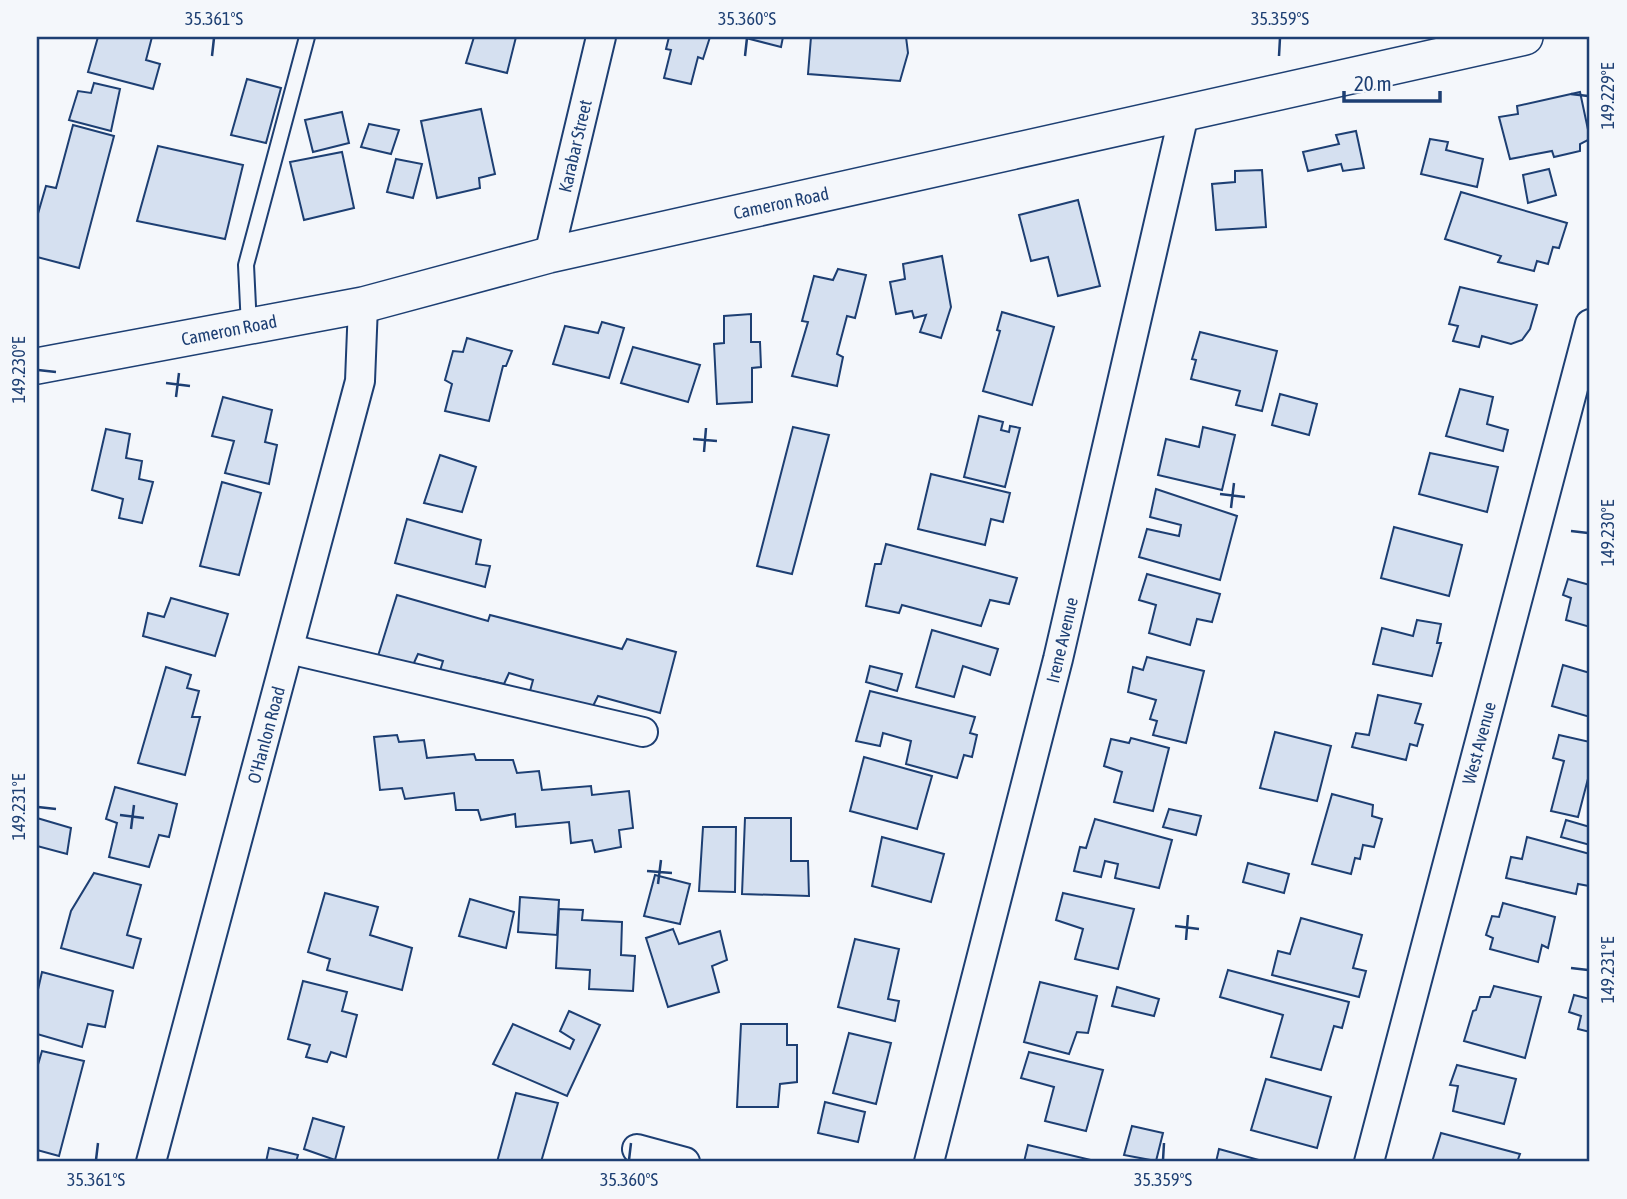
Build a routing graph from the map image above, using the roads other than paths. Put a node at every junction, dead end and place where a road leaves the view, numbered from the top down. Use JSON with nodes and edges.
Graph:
{"nodes":[{"id":1,"x":307,"y":37,"type":"edge"},
{"id":2,"x":601,"y":37,"type":"edge"},
{"id":3,"x":1525,"y":37,"type":"edge"},
{"id":4,"x":1184,"y":114,"type":"junction"},
{"id":5,"x":549,"y":255,"type":"junction"},
{"id":6,"x":363,"y":305,"type":"junction"},
{"id":7,"x":1590,"y":324,"type":"edge"},
{"id":8,"x":249,"y":327,"type":"junction"},
{"id":9,"x":37,"y":366,"type":"edge"},
{"id":10,"x":289,"y":649,"type":"junction"},
{"id":11,"x":643,"y":732,"type":"dead end"},
{"id":12,"x":637,"y":1149,"type":"dead end"},
{"id":13,"x":151,"y":1162,"type":"edge"},
{"id":14,"x":685,"y":1162,"type":"edge"},
{"id":15,"x":929,"y":1162,"type":"edge"},
{"id":16,"x":1368,"y":1162,"type":"edge"}],
"edges":[{"from":1,"to":8,"type":"lane"},
{"from":2,"to":5,"type":"street","name":"Karabar Street"},
{"from":3,"to":4,"type":"street","name":"Cameron Road"},
{"from":4,"to":5,"type":"street","name":"Cameron Road"},
{"from":4,"to":15,"type":"street","name":"Irene Avenue"},
{"from":5,"to":6,"type":"street","name":"Cameron Road"},
{"from":6,"to":8,"type":"street","name":"Cameron Road"},
{"from":6,"to":10,"type":"street","name":"O'Hanlon Road"},
{"from":7,"to":16,"type":"street","name":"West Avenue"},
{"from":8,"to":9,"type":"street","name":"Cameron Road"},
{"from":10,"to":11,"type":"street"},
{"from":10,"to":13,"type":"street","name":"O'Hanlon Road"},
{"from":12,"to":14,"type":"street"}]}
